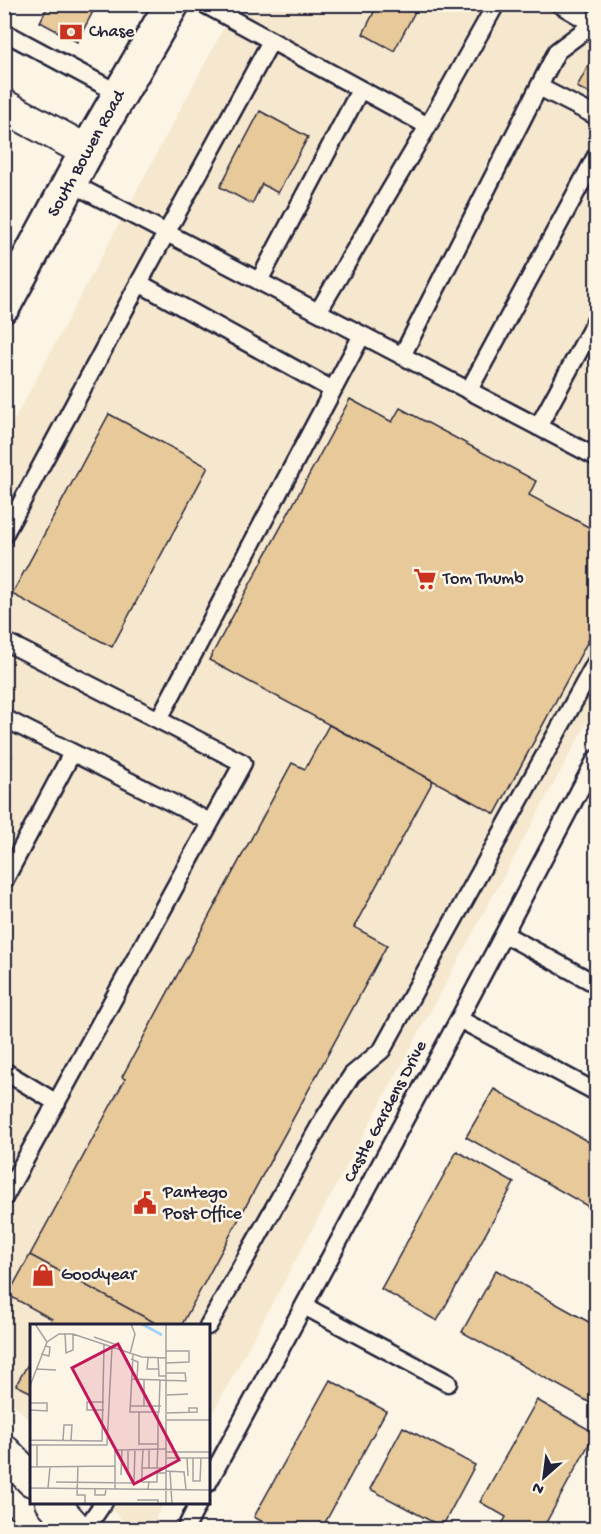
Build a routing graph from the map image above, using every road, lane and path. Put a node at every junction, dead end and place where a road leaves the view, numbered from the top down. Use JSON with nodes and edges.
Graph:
{"nodes":[{"id":1,"x":172,"y":4,"type":"edge"},
{"id":2,"x":204,"y":4,"type":"edge"},
{"id":3,"x":496,"y":4,"type":"edge"},
{"id":4,"x":559,"y":4,"type":"edge"},
{"id":5,"x":596,"y":20,"type":"edge"},
{"id":6,"x":4,"y":32,"type":"edge"},
{"id":7,"x":271,"y":40,"type":"junction"},
{"id":8,"x":539,"y":87,"type":"junction"},
{"id":9,"x":360,"y":90,"type":"junction"},
{"id":10,"x":120,"y":94,"type":"junction"},
{"id":11,"x":4,"y":106,"type":"edge"},
{"id":12,"x":597,"y":116,"type":"edge"},
{"id":13,"x":428,"y":126,"type":"junction"},
{"id":14,"x":87,"y":151,"type":"junction"},
{"id":15,"x":597,"y":156,"type":"edge"},
{"id":16,"x":71,"y":183,"type":"junction"},
{"id":17,"x":165,"y":233,"type":"junction"},
{"id":18,"x":259,"y":281,"type":"junction"},
{"id":19,"x":139,"y":283,"type":"junction"},
{"id":20,"x":4,"y":306,"type":"edge"},
{"id":21,"x":318,"y":312,"type":"junction"},
{"id":22,"x":597,"y":320,"type":"edge"},
{"id":23,"x":362,"y":335,"type":"junction"},
{"id":24,"x":402,"y":356,"type":"junction"},
{"id":25,"x":333,"y":390,"type":"junction"},
{"id":26,"x":469,"y":390,"type":"junction"},
{"id":27,"x":538,"y":427,"type":"junction"},
{"id":28,"x":597,"y":457,"type":"edge"},
{"id":29,"x":4,"y":535,"type":"edge"},
{"id":30,"x":4,"y":641,"type":"edge"},
{"id":31,"x":597,"y":662,"type":"edge"},
{"id":32,"x":4,"y":718,"type":"edge"},
{"id":33,"x":159,"y":719,"type":"junction"},
{"id":34,"x":72,"y":753,"type":"junction"},
{"id":35,"x":597,"y":759,"type":"edge"},
{"id":36,"x":210,"y":822,"type":"junction"},
{"id":37,"x":4,"y":881,"type":"edge"},
{"id":38,"x":504,"y":934,"type":"junction"},
{"id":39,"x":597,"y":984,"type":"edge"},
{"id":40,"x":459,"y":1019,"type":"junction"},
{"id":41,"x":4,"y":1071,"type":"edge"},
{"id":42,"x":597,"y":1092,"type":"edge"},
{"id":43,"x":57,"y":1103,"type":"junction"},
{"id":44,"x":4,"y":1198,"type":"edge"},
{"id":45,"x":304,"y":1306,"type":"junction"},
{"id":46,"x":209,"y":1324,"type":"edge"},
{"id":47,"x":448,"y":1383,"type":"dead end"},
{"id":48,"x":210,"y":1479,"type":"edge"},
{"id":49,"x":53,"y":1504,"type":"edge"},
{"id":50,"x":103,"y":1504,"type":"edge"},
{"id":51,"x":198,"y":1504,"type":"edge"},
{"id":52,"x":4,"y":1524,"type":"edge"},
{"id":53,"x":10,"y":1530,"type":"edge"},
{"id":54,"x":77,"y":1530,"type":"edge"},
{"id":55,"x":84,"y":1530,"type":"edge"},
{"id":56,"x":185,"y":1530,"type":"edge"}],
"edges":[{"from":1,"to":10,"type":"main road","name":"South Bowen Road"},
{"from":2,"to":7,"type":"lane"},
{"from":3,"to":13,"type":"lane"},
{"from":4,"to":5,"type":"lane"},
{"from":5,"to":8,"type":"lane"},
{"from":6,"to":10,"type":"lane"},
{"from":7,"to":9,"type":"lane"},
{"from":7,"to":17,"type":"lane"},
{"from":8,"to":12,"type":"lane"},
{"from":8,"to":24,"type":"lane"},
{"from":9,"to":13,"type":"lane"},
{"from":9,"to":18,"type":"lane"},
{"from":10,"to":14,"type":"main road","name":"South Bowen Road"},
{"from":11,"to":14,"type":"street"},
{"from":13,"to":21,"type":"lane"},
{"from":14,"to":16,"type":"main road","name":"South Bowen Road"},
{"from":15,"to":26,"type":"lane"},
{"from":16,"to":17,"type":"lane"},
{"from":16,"to":20,"type":"main road","name":"South Bowen Road"},
{"from":17,"to":18,"type":"lane"},
{"from":17,"to":19,"type":"lane"},
{"from":18,"to":21,"type":"lane"},
{"from":19,"to":25,"type":"lane"},
{"from":19,"to":29,"type":"lane"},
{"from":21,"to":23,"type":"lane"},
{"from":22,"to":27,"type":"lane"},
{"from":23,"to":24,"type":"lane"},
{"from":23,"to":25,"type":"lane"},
{"from":24,"to":26,"type":"lane"},
{"from":25,"to":33,"type":"lane"},
{"from":26,"to":27,"type":"lane"},
{"from":27,"to":28,"type":"lane"},
{"from":30,"to":33,"type":"lane"},
{"from":31,"to":46,"type":"lane"},
{"from":32,"to":34,"type":"lane"},
{"from":33,"to":36,"type":"lane"},
{"from":34,"to":36,"type":"lane"},
{"from":34,"to":37,"type":"lane"},
{"from":35,"to":38,"type":"lane","name":"Castle Gardens Drive"},
{"from":36,"to":43,"type":"lane"},
{"from":38,"to":39,"type":"lane"},
{"from":38,"to":40,"type":"lane","name":"Castle Gardens Drive"},
{"from":40,"to":42,"type":"lane"},
{"from":40,"to":45,"type":"lane","name":"Castle Gardens Drive"},
{"from":41,"to":43,"type":"lane"},
{"from":43,"to":44,"type":"lane"},
{"from":45,"to":47,"type":"lane"},
{"from":45,"to":48,"type":"lane","name":"Castle Gardens Drive"},
{"from":49,"to":54,"type":"street"},
{"from":50,"to":55,"type":"lane"},
{"from":51,"to":56,"type":"lane"},
{"from":52,"to":53,"type":"lane"}]}
